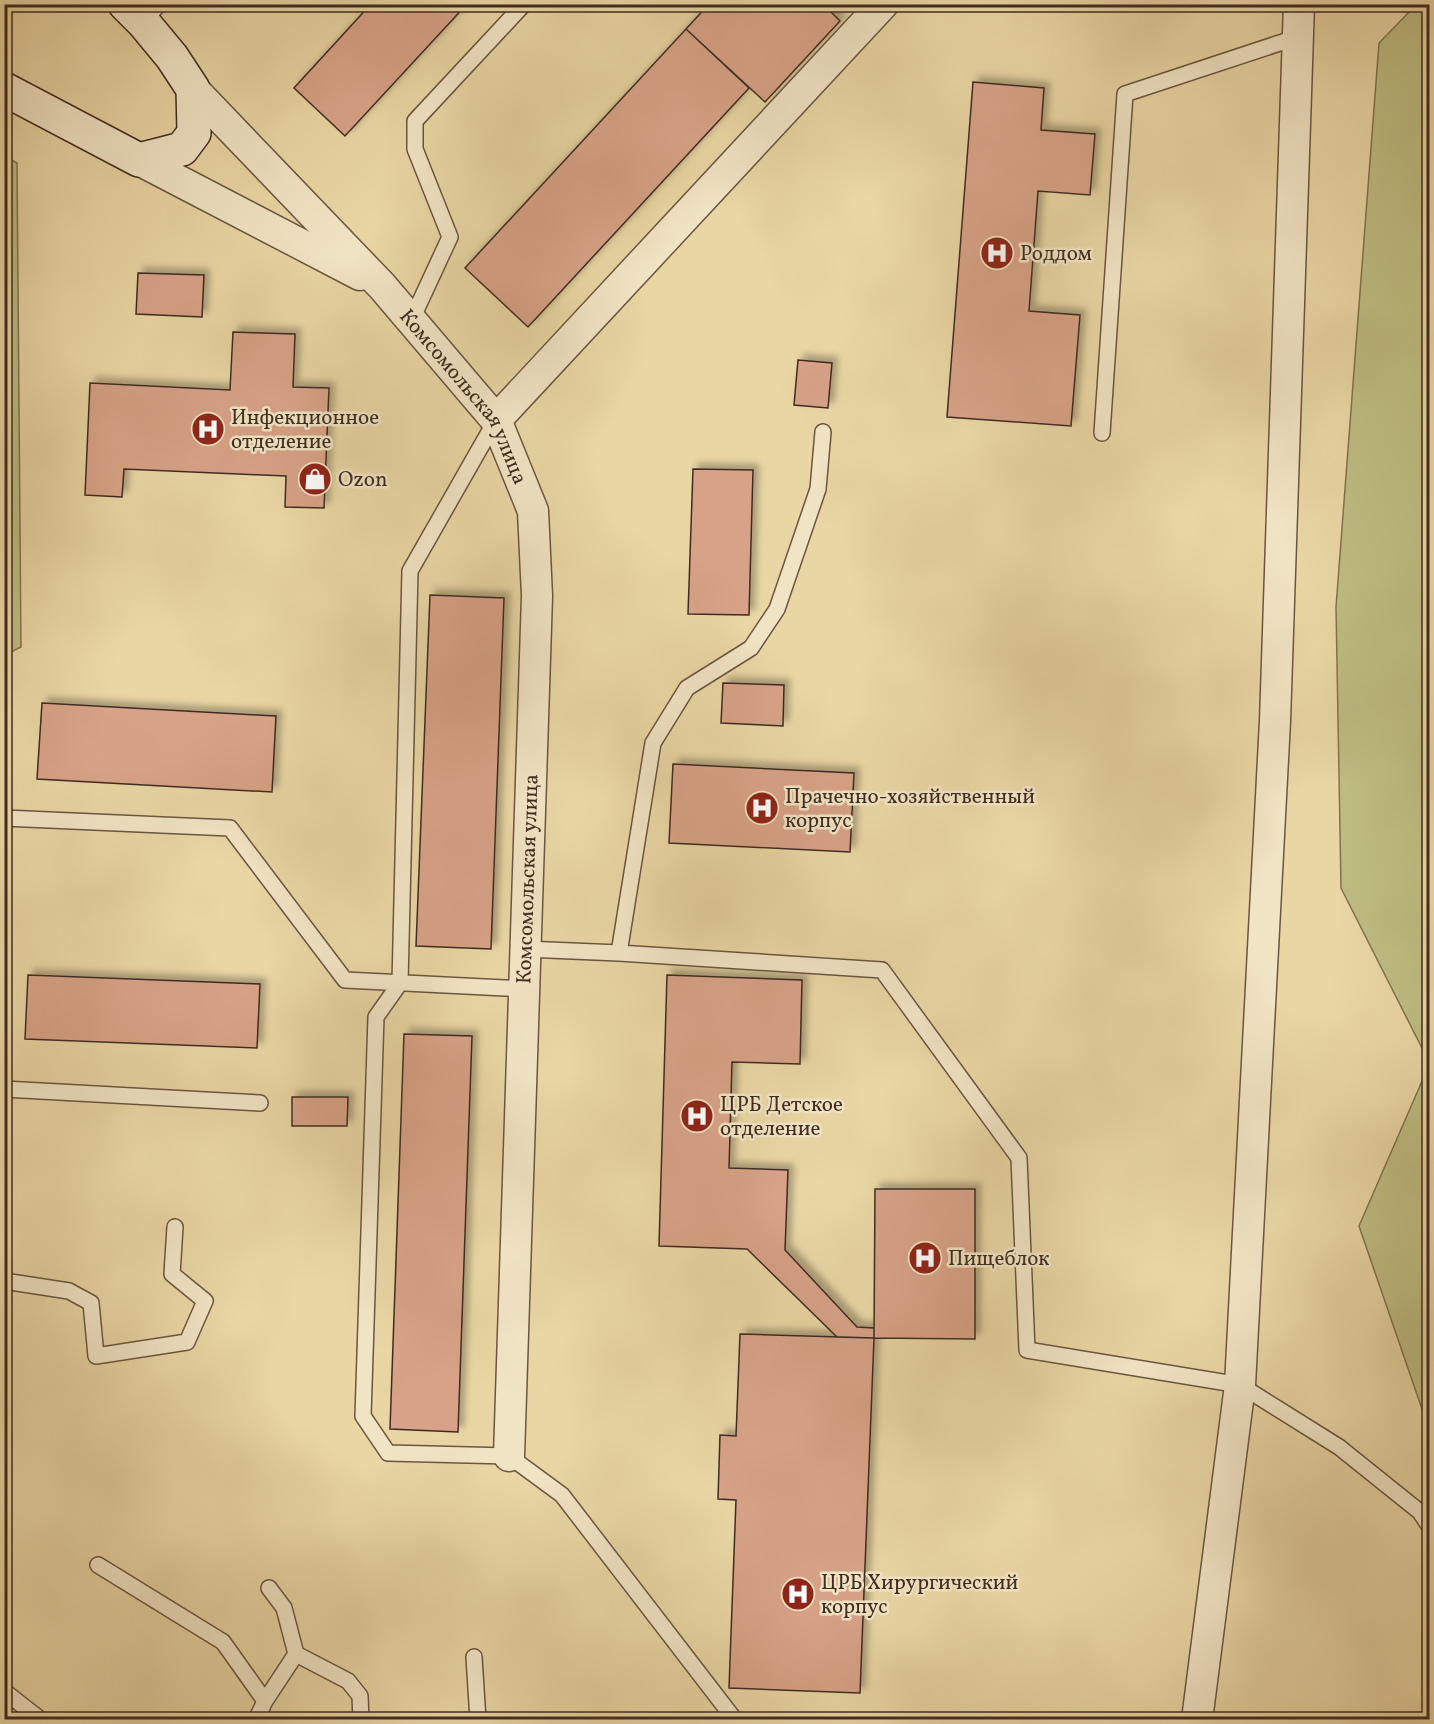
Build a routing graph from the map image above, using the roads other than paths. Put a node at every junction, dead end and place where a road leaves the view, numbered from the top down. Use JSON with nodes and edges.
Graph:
{"nodes":[{"id":1,"x":524,"y":4,"type":"edge"},
{"id":2,"x":884,"y":4,"type":"edge"},
{"id":3,"x":1299,"y":4,"type":"edge"},
{"id":4,"x":142,"y":10,"type":"edge"},
{"id":5,"x":1298,"y":37,"type":"junction"},
{"id":6,"x":4,"y":88,"type":"edge"},
{"id":7,"x":193,"y":89,"type":"junction"},
{"id":8,"x":139,"y":160,"type":"junction"},
{"id":9,"x":382,"y":286,"type":"junction"},
{"id":10,"x":412,"y":319,"type":"junction"},
{"id":11,"x":496,"y":420,"type":"junction"},
{"id":12,"x":823,"y":432,"type":"dead end"},
{"id":13,"x":1102,"y":433,"type":"dead end"},
{"id":14,"x":4,"y":818,"type":"edge"},
{"id":15,"x":525,"y":949,"type":"junction"},
{"id":16,"x":619,"y":953,"type":"junction"},
{"id":17,"x":400,"y":983,"type":"junction"},
{"id":18,"x":524,"y":989,"type":"junction"},
{"id":19,"x":4,"y":1089,"type":"edge"},
{"id":20,"x":260,"y":1103,"type":"dead end"},
{"id":21,"x":175,"y":1227,"type":"dead end"},
{"id":22,"x":4,"y":1281,"type":"edge"},
{"id":23,"x":1239,"y":1385,"type":"junction"},
{"id":24,"x":509,"y":1456,"type":"junction"},
{"id":25,"x":1430,"y":1527,"type":"edge"},
{"id":26,"x":98,"y":1565,"type":"dead end"},
{"id":27,"x":269,"y":1588,"type":"dead end"},
{"id":28,"x":296,"y":1654,"type":"junction"},
{"id":29,"x":474,"y":1657,"type":"dead end"},
{"id":30,"x":4,"y":1691,"type":"edge"},
{"id":31,"x":266,"y":1701,"type":"junction"},
{"id":32,"x":41,"y":1719,"type":"edge"},
{"id":33,"x":256,"y":1719,"type":"edge"},
{"id":34,"x":361,"y":1719,"type":"edge"},
{"id":35,"x":478,"y":1719,"type":"edge"},
{"id":36,"x":735,"y":1719,"type":"edge"},
{"id":37,"x":1197,"y":1719,"type":"edge"}],
"edges":[{"from":1,"to":10,"type":"lane"},
{"from":2,"to":11,"type":"street"},
{"from":3,"to":5,"type":"street"},
{"from":4,"to":7,"type":"street","name":"Комсомольская улица"},
{"from":5,"to":13,"type":"lane"},
{"from":5,"to":23,"type":"street"},
{"from":6,"to":8,"type":"street"},
{"from":7,"to":8,"type":"street"},
{"from":7,"to":9,"type":"street","name":"Комсомольская улица"},
{"from":8,"to":9,"type":"street","name":"Комсомольская улица"},
{"from":9,"to":10,"type":"street","name":"Комсомольская улица"},
{"from":10,"to":11,"type":"street","name":"Комсомольская улица"},
{"from":11,"to":15,"type":"street","name":"Комсомольская улица"},
{"from":11,"to":17,"type":"lane"},
{"from":12,"to":16,"type":"lane"},
{"from":14,"to":17,"type":"lane"},
{"from":15,"to":16,"type":"lane"},
{"from":15,"to":18,"type":"street","name":"Комсомольская улица"},
{"from":16,"to":23,"type":"lane"},
{"from":17,"to":18,"type":"lane"},
{"from":17,"to":24,"type":"lane"},
{"from":18,"to":24,"type":"street","name":"Комсомольская улица"},
{"from":19,"to":20,"type":"lane"},
{"from":21,"to":22,"type":"lane"},
{"from":23,"to":25,"type":"lane"},
{"from":23,"to":37,"type":"street"},
{"from":24,"to":36,"type":"lane"},
{"from":26,"to":31,"type":"lane"},
{"from":27,"to":28,"type":"lane"},
{"from":28,"to":31,"type":"lane"},
{"from":28,"to":34,"type":"lane"},
{"from":29,"to":35,"type":"lane"},
{"from":30,"to":32,"type":"lane"},
{"from":31,"to":33,"type":"lane"}]}
